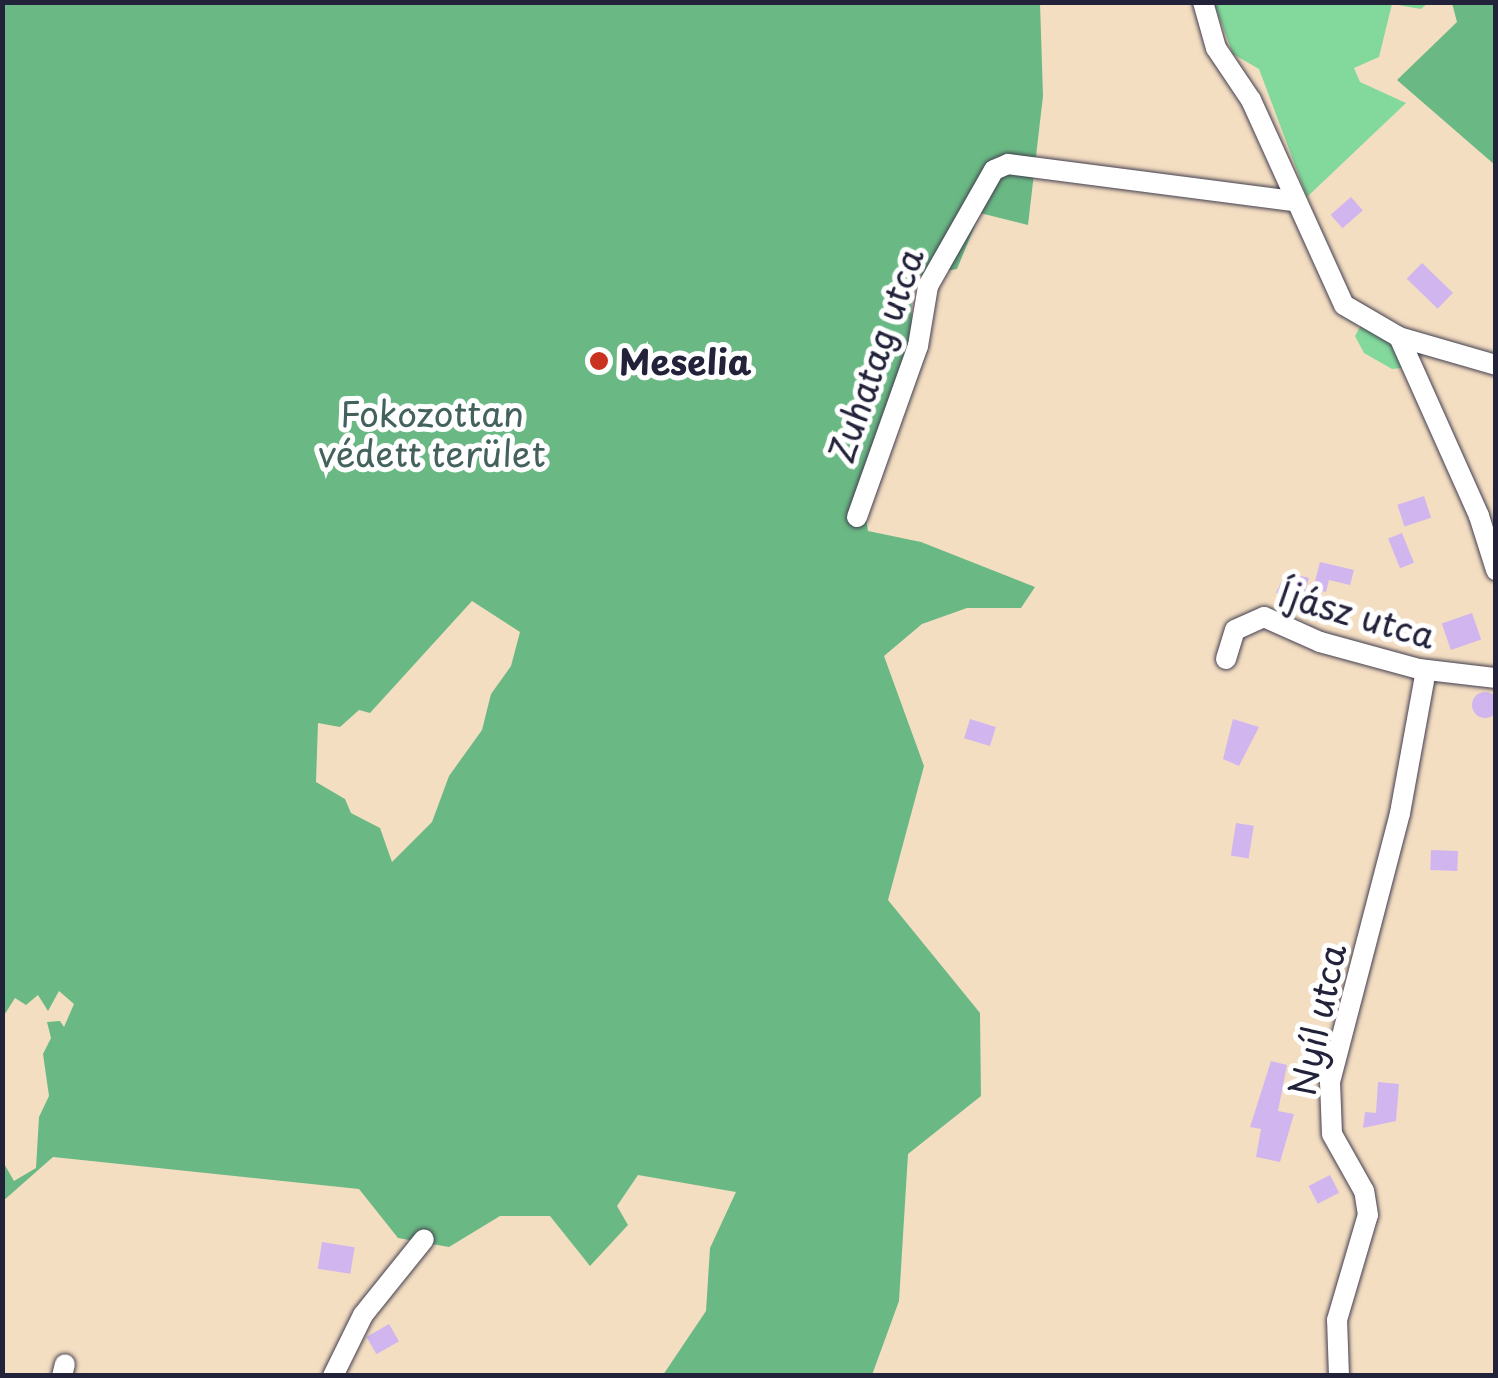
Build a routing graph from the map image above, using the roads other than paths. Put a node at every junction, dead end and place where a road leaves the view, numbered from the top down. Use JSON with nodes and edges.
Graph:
{"nodes":[{"id":1,"x":1203,"y":2,"type":"edge"},
{"id":2,"x":1293,"y":200,"type":"junction"},
{"id":3,"x":1399,"y":337,"type":"junction"},
{"id":4,"x":1496,"y":365,"type":"edge"},
{"id":5,"x":857,"y":517,"type":"dead end"},
{"id":6,"x":1496,"y":570,"type":"edge"},
{"id":7,"x":1226,"y":660,"type":"dead end"},
{"id":8,"x":1426,"y":670,"type":"junction"},
{"id":9,"x":1496,"y":678,"type":"edge"},
{"id":10,"x":424,"y":1240,"type":"dead end"},
{"id":11,"x":333,"y":1376,"type":"edge"},
{"id":12,"x":1339,"y":1376,"type":"edge"}],
"edges":[{"from":1,"to":2,"type":"street"},
{"from":2,"to":3,"type":"street"},
{"from":2,"to":5,"type":"street","name":"Zuhatag utca"},
{"from":3,"to":4,"type":"street"},
{"from":3,"to":6,"type":"street"},
{"from":7,"to":8,"type":"street","name":"Íjász utca"},
{"from":8,"to":9,"type":"street","name":"Íjász utca"},
{"from":8,"to":12,"type":"street","name":"Nyíl utca"},
{"from":10,"to":11,"type":"street"}]}
